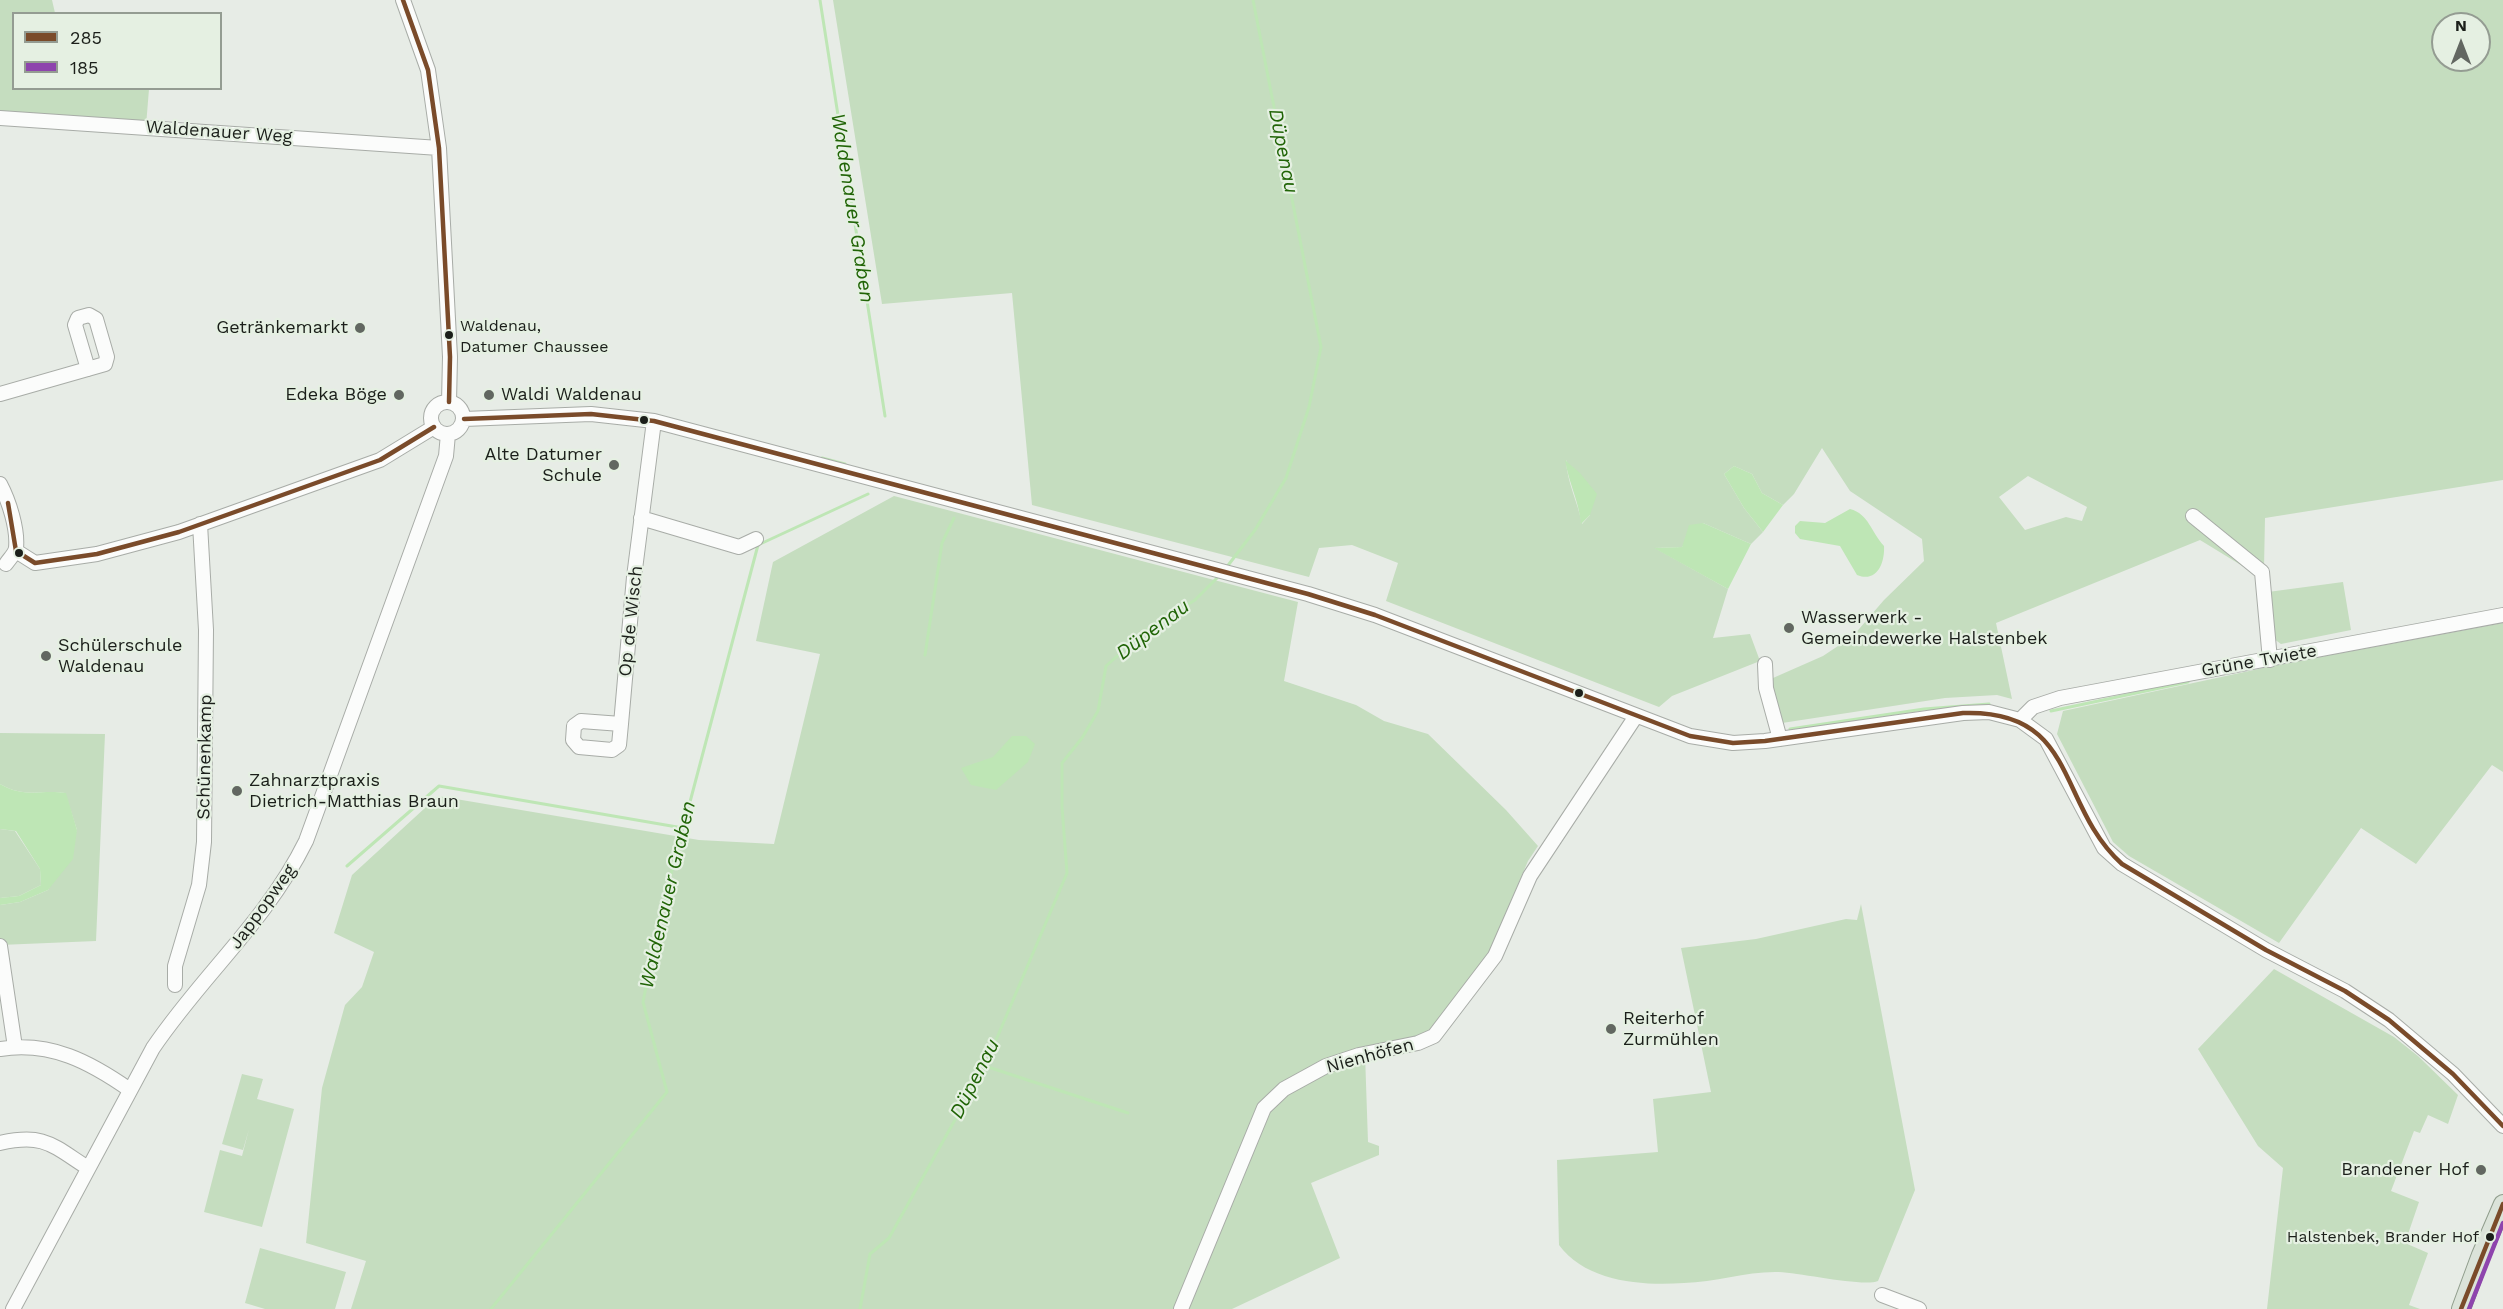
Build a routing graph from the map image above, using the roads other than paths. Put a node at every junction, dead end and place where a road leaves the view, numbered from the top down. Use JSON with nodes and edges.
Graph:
{"nodes":[{"id":1,"x":403,"y":0,"type":"edge"},
{"id":2,"x":0,"y":118,"type":"edge"},
{"id":3,"x":439,"y":148,"type":"junction"},
{"id":4,"x":88,"y":369,"type":"dead end"},
{"id":5,"x":0,"y":394,"type":"edge"},
{"id":6,"x":449,"y":402,"type":"junction"},
{"id":7,"x":464,"y":419,"type":"junction"},
{"id":8,"x":654,"y":421,"type":"junction"},
{"id":9,"x":434,"y":427,"type":"junction"},
{"id":10,"x":448,"y":434,"type":"junction"},
{"id":11,"x":0,"y":484,"type":"edge"},
{"id":12,"x":2193,"y":516,"type":"dead end"},
{"id":13,"x":641,"y":518,"type":"junction"},
{"id":14,"x":200,"y":524,"type":"junction"},
{"id":15,"x":756,"y":539,"type":"dead end"},
{"id":16,"x":16,"y":551,"type":"junction"},
{"id":17,"x":32,"y":562,"type":"junction"},
{"id":18,"x":3,"y":565,"type":"edge"},
{"id":19,"x":2503,"y":615,"type":"edge"},
{"id":20,"x":2270,"y":660,"type":"junction"},
{"id":21,"x":1765,"y":664,"type":"dead end"},
{"id":22,"x":1636,"y":716,"type":"junction"},
{"id":23,"x":2020,"y":720,"type":"junction"},
{"id":24,"x":621,"y":724,"type":"dead end"},
{"id":25,"x":1780,"y":739,"type":"junction"},
{"id":26,"x":0,"y":946,"type":"edge"},
{"id":27,"x":175,"y":985,"type":"dead end"},
{"id":28,"x":15,"y":1047,"type":"junction"},
{"id":29,"x":0,"y":1049,"type":"edge"},
{"id":30,"x":130,"y":1090,"type":"junction"},
{"id":31,"x":2503,"y":1126,"type":"edge"},
{"id":32,"x":0,"y":1143,"type":"edge"},
{"id":33,"x":88,"y":1168,"type":"junction"},
{"id":34,"x":2503,"y":1204,"type":"edge"},
{"id":35,"x":1882,"y":1295,"type":"dead end"},
{"id":36,"x":13,"y":1309,"type":"edge"},
{"id":37,"x":1181,"y":1309,"type":"edge"},
{"id":38,"x":1918,"y":1309,"type":"edge"},
{"id":39,"x":2461,"y":1309,"type":"edge"}],
"edges":[{"from":1,"to":3,"type":"street"},
{"from":2,"to":3,"type":"street","name":"Waldenauer Weg"},
{"from":3,"to":6,"type":"street"},
{"from":4,"to":5,"type":"street"},
{"from":6,"to":7,"type":"street"},
{"from":6,"to":9,"type":"street"},
{"from":7,"to":8,"type":"street"},
{"from":7,"to":10,"type":"street"},
{"from":8,"to":13,"type":"street","name":"Op de Wisch"},
{"from":8,"to":22,"type":"street"},
{"from":9,"to":10,"type":"street"},
{"from":9,"to":14,"type":"street"},
{"from":10,"to":30,"type":"street","name":"Jappopweg"},
{"from":11,"to":16,"type":"street"},
{"from":12,"to":20,"type":"street"},
{"from":13,"to":15,"type":"street"},
{"from":13,"to":24,"type":"street","name":"Op de Wisch"},
{"from":14,"to":17,"type":"street"},
{"from":14,"to":27,"type":"street","name":"Schünenkamp"},
{"from":16,"to":17,"type":"street"},
{"from":16,"to":18,"type":"street"},
{"from":17,"to":18,"type":"street"},
{"from":19,"to":20,"type":"street","name":"Grüne Twiete"},
{"from":20,"to":23,"type":"street","name":"Grüne Twiete"},
{"from":21,"to":25,"type":"street"},
{"from":22,"to":25,"type":"street"},
{"from":22,"to":37,"type":"street","name":"Nienhöfen"},
{"from":23,"to":25,"type":"street"},
{"from":23,"to":31,"type":"street"},
{"from":26,"to":28,"type":"street"},
{"from":28,"to":29,"type":"street"},
{"from":28,"to":30,"type":"street"},
{"from":30,"to":33,"type":"street","name":"Jappopweg"},
{"from":32,"to":33,"type":"street"},
{"from":33,"to":36,"type":"street","name":"Jappopweg"},
{"from":34,"to":39,"type":"main road"},
{"from":35,"to":38,"type":"street"}]}
